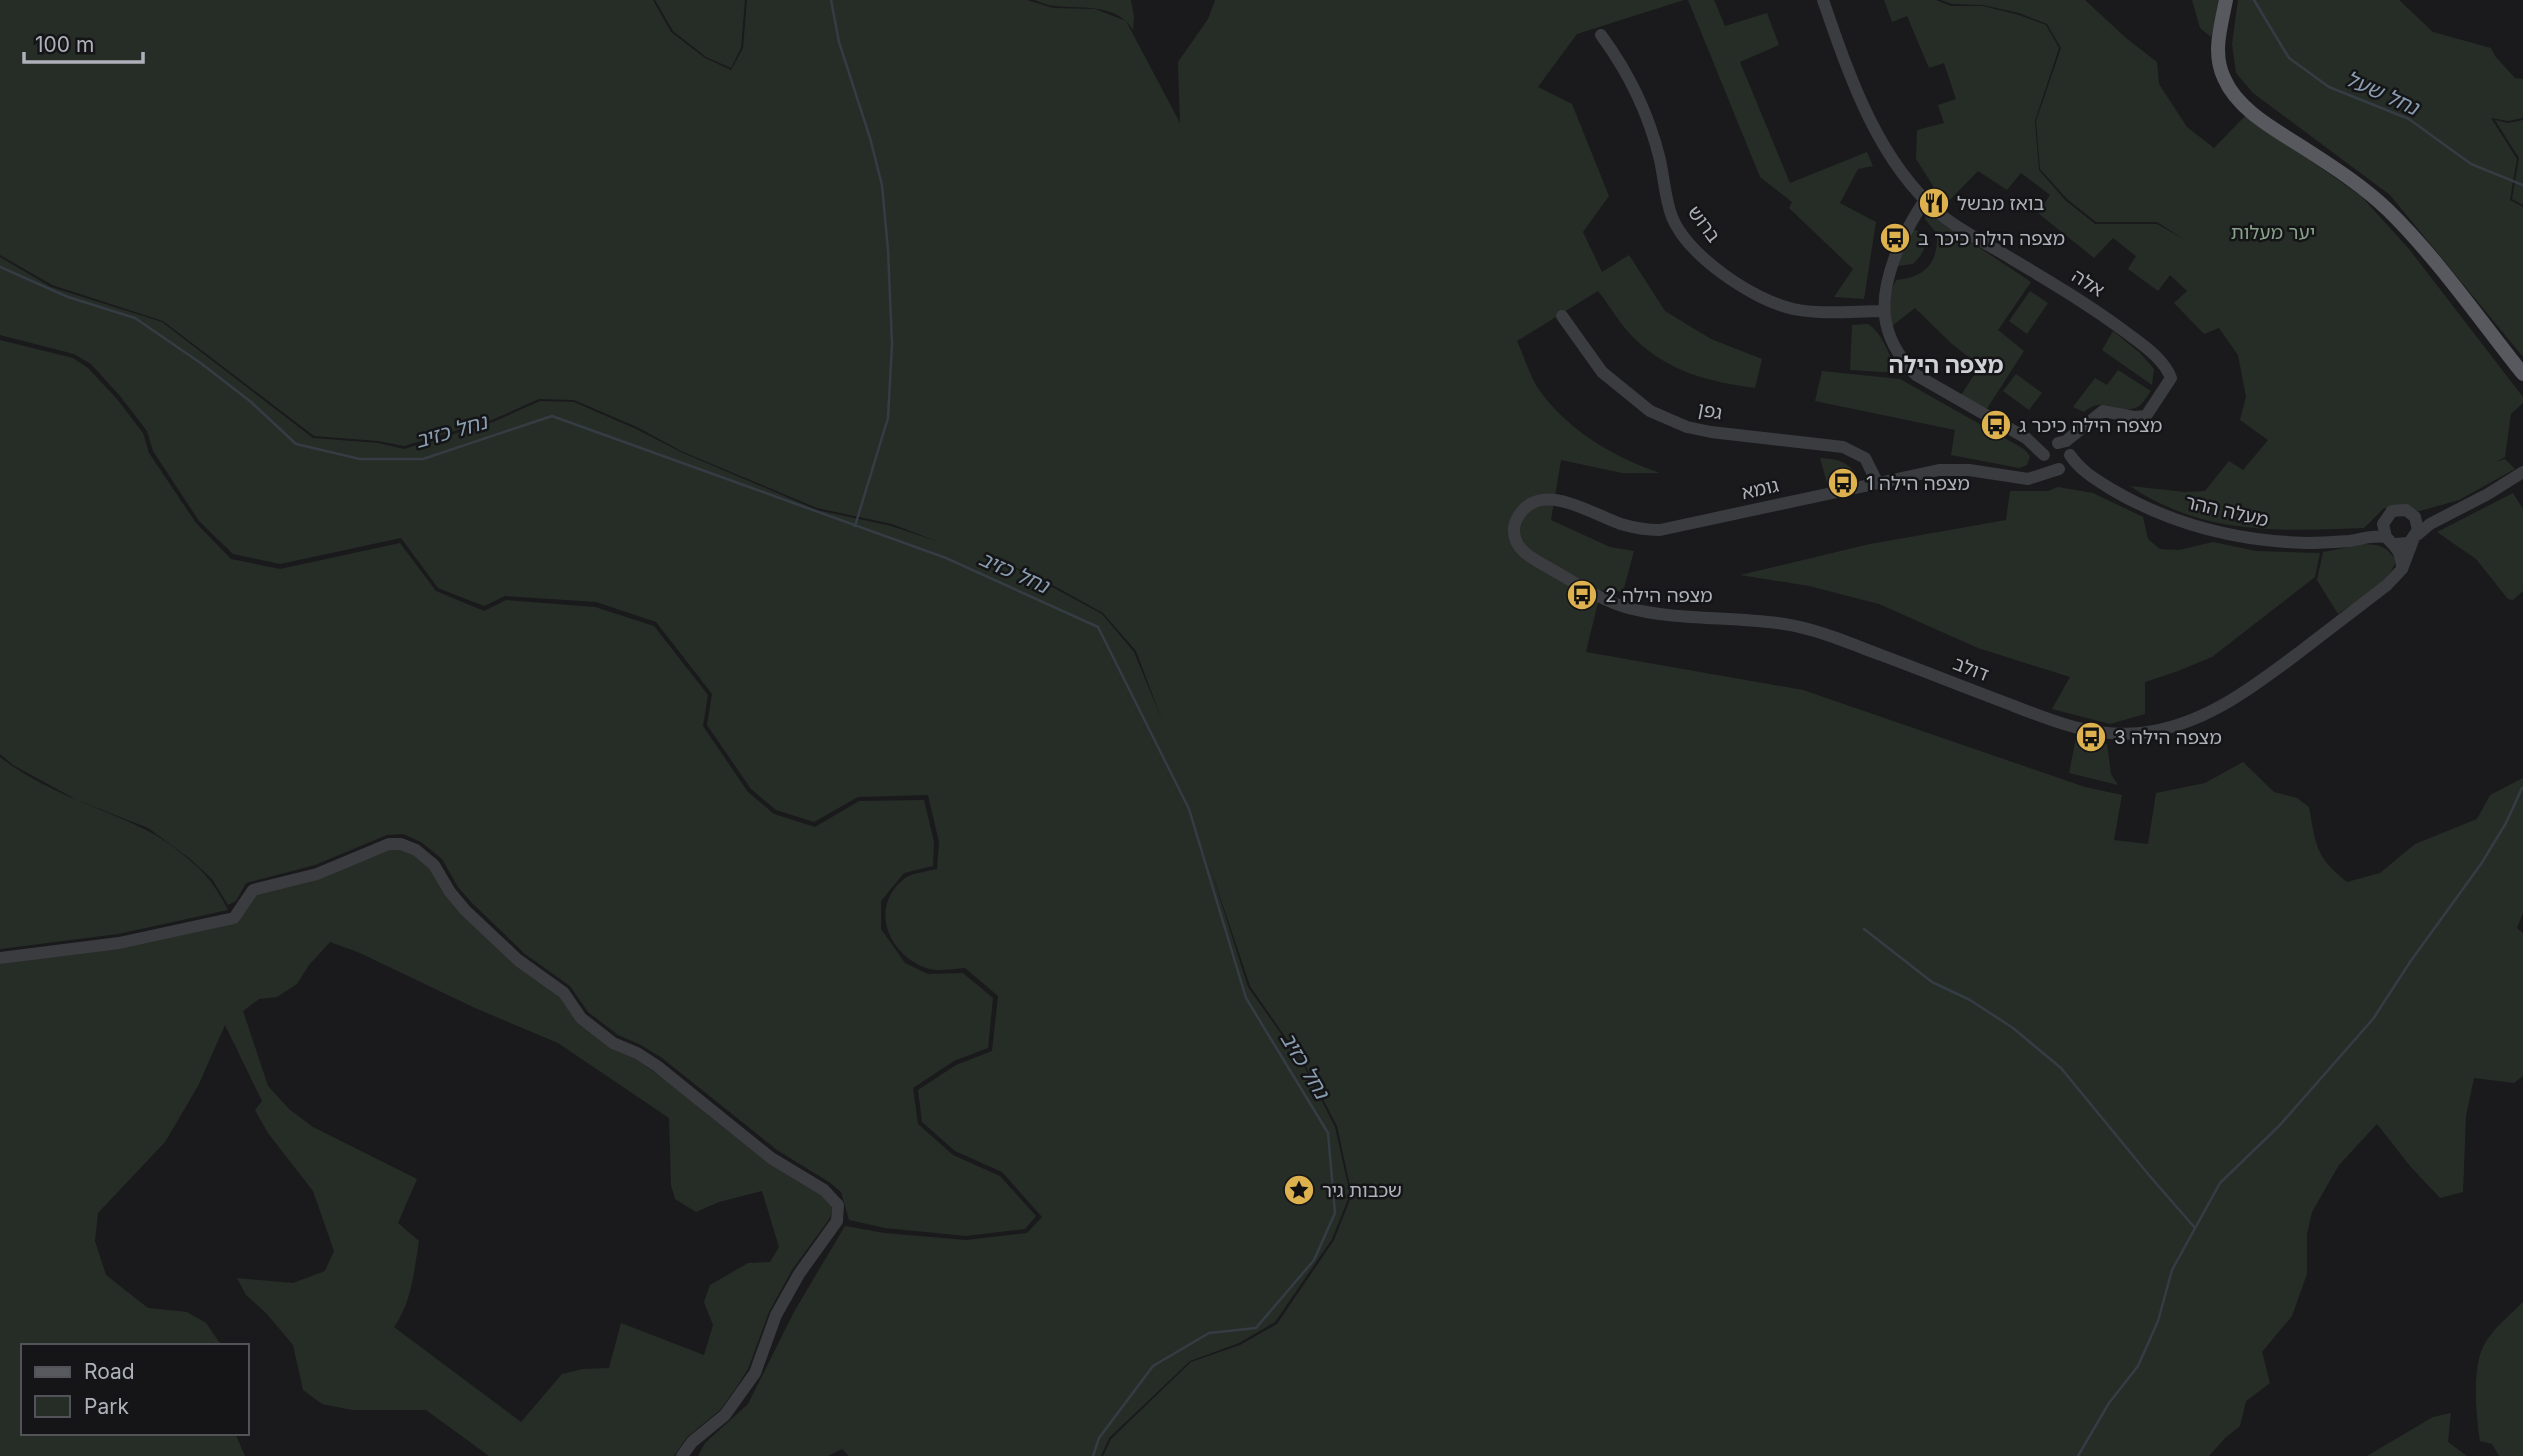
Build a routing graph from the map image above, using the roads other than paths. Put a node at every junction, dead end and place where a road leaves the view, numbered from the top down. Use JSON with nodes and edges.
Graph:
{"nodes":[{"id":1,"x":1824,"y":0,"type":"edge"},
{"id":2,"x":2226,"y":0,"type":"edge"},
{"id":3,"x":1601,"y":35,"type":"dead end"},
{"id":4,"x":1925,"y":200,"type":"junction"},
{"id":5,"x":1884,"y":311,"type":"junction"},
{"id":6,"x":1562,"y":316,"type":"dead end"},
{"id":7,"x":2523,"y":374,"type":"edge"},
{"id":8,"x":2026,"y":438,"type":"junction"},
{"id":9,"x":2062,"y":448,"type":"junction"},
{"id":10,"x":2044,"y":458,"type":"junction"},
{"id":11,"x":2061,"y":469,"type":"junction"},
{"id":12,"x":2523,"y":472,"type":"edge"},
{"id":13,"x":2028,"y":479,"type":"junction"},
{"id":14,"x":2094,"y":479,"type":"junction"},
{"id":15,"x":1877,"y":482,"type":"junction"},
{"id":16,"x":2411,"y":512,"type":"junction"},
{"id":17,"x":2440,"y":517,"type":"junction"},
{"id":18,"x":2384,"y":520,"type":"junction"},
{"id":19,"x":1514,"y":523,"type":"joint"},
{"id":20,"x":2361,"y":538,"type":"junction"},
{"id":21,"x":2415,"y":538,"type":"junction"},
{"id":22,"x":2391,"y":541,"type":"junction"},
{"id":23,"x":2402,"y":569,"type":"junction"},
{"id":24,"x":0,"y":958,"type":"edge"},
{"id":25,"x":682,"y":1456,"type":"edge"}],
"edges":[{"from":1,"to":4,"type":"street","name":"אלה"},
{"from":2,"to":7,"type":"main road"},
{"from":3,"to":5,"type":"street","name":"ברוש"},
{"from":4,"to":5,"type":"street"},
{"from":4,"to":9,"type":"street","name":"אלה"},
{"from":5,"to":8,"type":"street"},
{"from":6,"to":15,"type":"street","name":"גפן"},
{"from":8,"to":9,"type":"street"},
{"from":8,"to":10,"type":"street"},
{"from":9,"to":10,"type":"street"},
{"from":9,"to":11,"type":"street"},
{"from":9,"to":14,"type":"street","name":"מעלה ההר"},
{"from":10,"to":11,"type":"street"},
{"from":10,"to":13,"type":"street"},
{"from":11,"to":13,"type":"street"},
{"from":11,"to":14,"type":"street","name":"מעלה ההר"},
{"from":12,"to":17,"type":"street"},
{"from":13,"to":15,"type":"street","name":"גומא"},
{"from":14,"to":20,"type":"street","name":"מעלה ההר"},
{"from":15,"to":19,"type":"street","name":"גומא"},
{"from":16,"to":17,"type":"street"},
{"from":16,"to":18,"type":"street"},
{"from":16,"to":21,"type":"street"},
{"from":17,"to":21,"type":"street"},
{"from":18,"to":20,"type":"street"},
{"from":18,"to":22,"type":"street"},
{"from":19,"to":23,"type":"street","name":"דולב"},
{"from":20,"to":22,"type":"street","name":"מעלה ההר"},
{"from":21,"to":22,"type":"street"},
{"from":21,"to":23,"type":"street","name":"דולב"},
{"from":22,"to":23,"type":"street"},
{"from":24,"to":25,"type":"street"}]}
